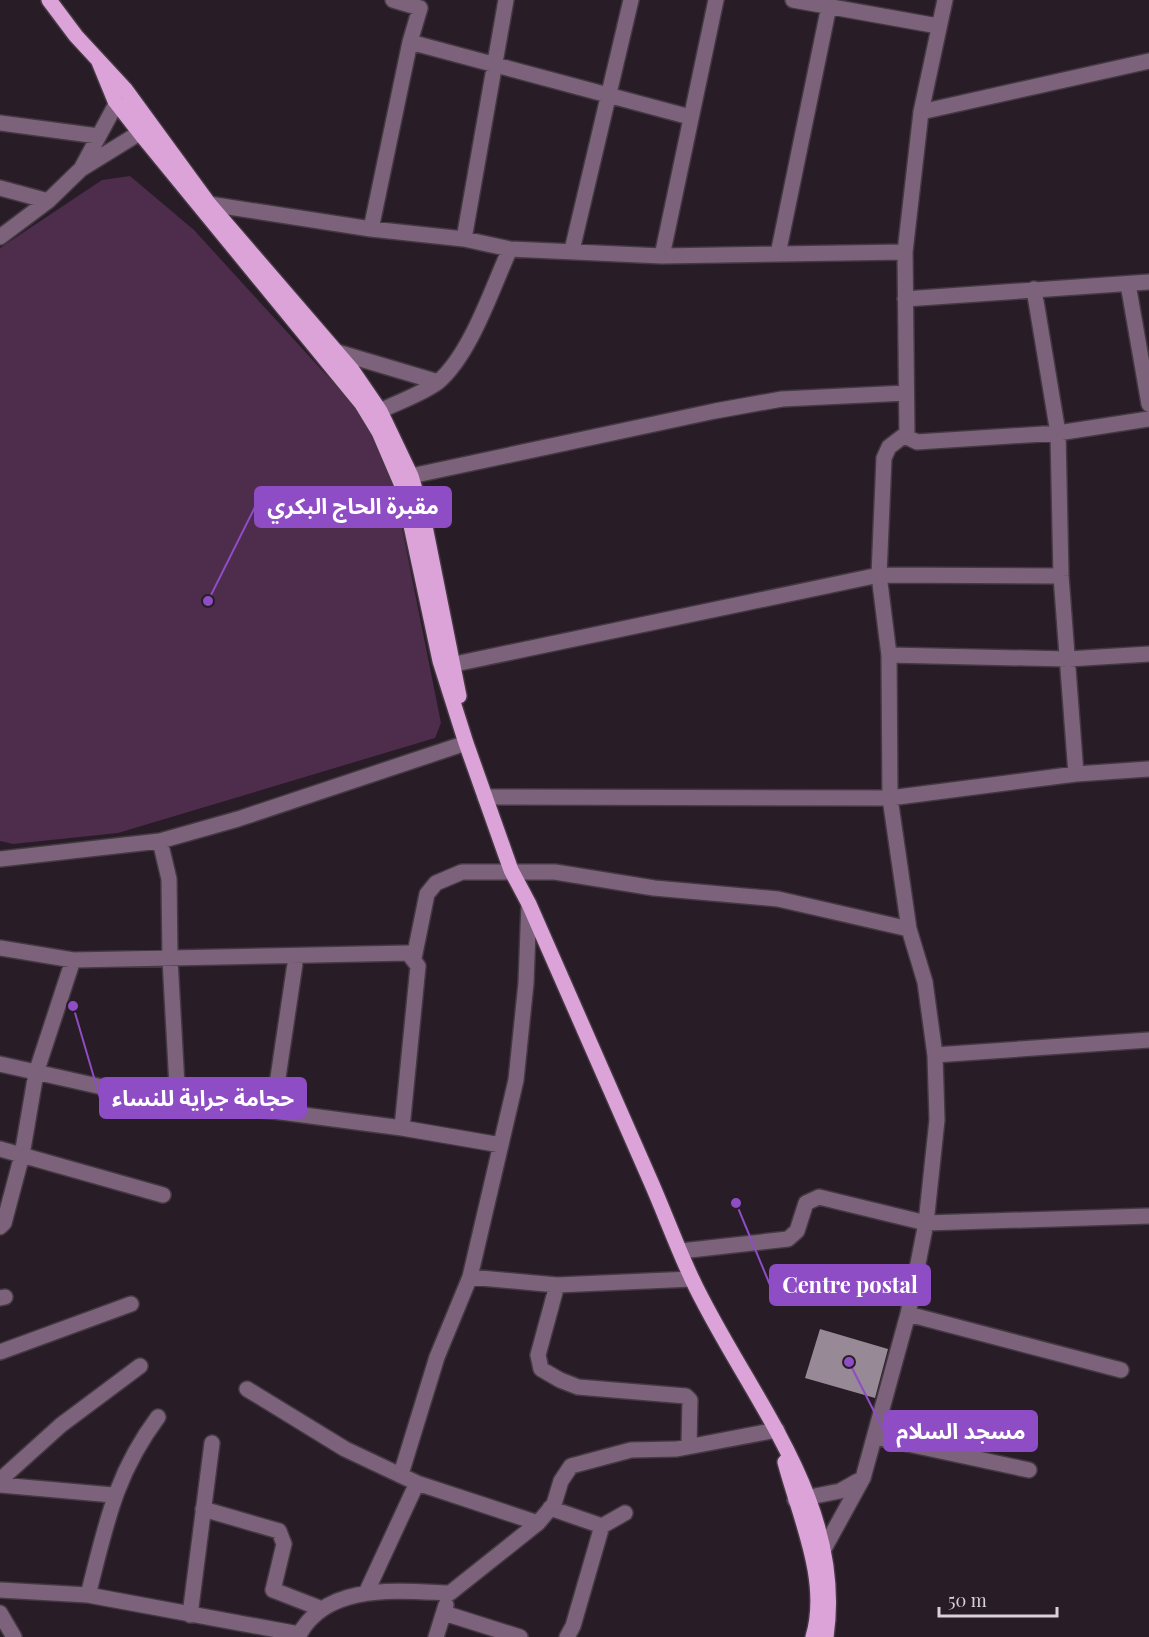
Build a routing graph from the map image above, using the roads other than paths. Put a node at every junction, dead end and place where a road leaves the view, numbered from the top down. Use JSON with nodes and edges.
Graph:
{"nodes":[{"id":1,"x":49,"y":0,"type":"edge"},
{"id":2,"x":393,"y":0,"type":"edge"},
{"id":3,"x":506,"y":0,"type":"edge"},
{"id":4,"x":631,"y":0,"type":"edge"},
{"id":5,"x":716,"y":0,"type":"edge"},
{"id":6,"x":793,"y":0,"type":"edge"},
{"id":7,"x":945,"y":0,"type":"edge"},
{"id":8,"x":829,"y":6,"type":"junction"},
{"id":9,"x":938,"y":27,"type":"junction"},
{"id":10,"x":410,"y":42,"type":"junction"},
{"id":11,"x":1149,"y":61,"type":"edge"},
{"id":12,"x":495,"y":67,"type":"junction"},
{"id":13,"x":607,"y":93,"type":"junction"},
{"id":14,"x":120,"y":95,"type":"junction"},
{"id":15,"x":921,"y":112,"type":"junction"},
{"id":16,"x":690,"y":117,"type":"junction"},
{"id":17,"x":0,"y":123,"type":"edge"},
{"id":18,"x":146,"y":129,"type":"junction"},
{"id":19,"x":98,"y":136,"type":"junction"},
{"id":20,"x":81,"y":169,"type":"junction"},
{"id":21,"x":0,"y":188,"type":"edge"},
{"id":22,"x":48,"y":201,"type":"junction"},
{"id":23,"x":209,"y":204,"type":"junction"},
{"id":24,"x":371,"y":229,"type":"junction"},
{"id":25,"x":0,"y":237,"type":"edge"},
{"id":26,"x":464,"y":239,"type":"junction"},
{"id":27,"x":510,"y":249,"type":"junction"},
{"id":28,"x":572,"y":250,"type":"junction"},
{"id":29,"x":905,"y":252,"type":"junction"},
{"id":30,"x":778,"y":254,"type":"junction"},
{"id":31,"x":662,"y":256,"type":"junction"},
{"id":32,"x":1149,"y":282,"type":"edge"},
{"id":33,"x":1128,"y":284,"type":"junction"},
{"id":34,"x":1034,"y":289,"type":"junction"},
{"id":35,"x":905,"y":299,"type":"junction"},
{"id":36,"x":337,"y":352,"type":"junction"},
{"id":37,"x":438,"y":382,"type":"junction"},
{"id":38,"x":906,"y":393,"type":"junction"},
{"id":39,"x":1149,"y":404,"type":"edge"},
{"id":40,"x":380,"y":411,"type":"junction"},
{"id":41,"x":1149,"y":419,"type":"edge"},
{"id":42,"x":1058,"y":433,"type":"junction"},
{"id":43,"x":906,"y":434,"type":"junction"},
{"id":44,"x":411,"y":476,"type":"junction"},
{"id":45,"x":879,"y":575,"type":"junction"},
{"id":46,"x":1061,"y":576,"type":"junction"},
{"id":47,"x":1149,"y":654,"type":"edge"},
{"id":48,"x":890,"y":655,"type":"junction"},
{"id":49,"x":1068,"y":659,"type":"junction"},
{"id":50,"x":454,"y":664,"type":"junction"},
{"id":51,"x":466,"y":743,"type":"junction"},
{"id":52,"x":1149,"y":769,"type":"edge"},
{"id":53,"x":1076,"y":774,"type":"junction"},
{"id":54,"x":485,"y":796,"type":"junction"},
{"id":55,"x":891,"y":798,"type":"junction"},
{"id":56,"x":160,"y":841,"type":"junction"},
{"id":57,"x":0,"y":859,"type":"edge"},
{"id":58,"x":511,"y":870,"type":"junction"},
{"id":59,"x":529,"y":904,"type":"junction"},
{"id":60,"x":909,"y":929,"type":"junction"},
{"id":61,"x":0,"y":948,"type":"edge"},
{"id":62,"x":296,"y":957,"type":"junction"},
{"id":63,"x":414,"y":958,"type":"junction"},
{"id":64,"x":170,"y":959,"type":"junction"},
{"id":65,"x":74,"y":960,"type":"junction"},
{"id":66,"x":1149,"y":1040,"type":"edge"},
{"id":67,"x":934,"y":1055,"type":"junction"},
{"id":68,"x":0,"y":1064,"type":"edge"},
{"id":69,"x":36,"y":1072,"type":"junction"},
{"id":70,"x":178,"y":1104,"type":"junction"},
{"id":71,"x":273,"y":1111,"type":"junction"},
{"id":72,"x":402,"y":1128,"type":"junction"},
{"id":73,"x":501,"y":1145,"type":"junction"},
{"id":74,"x":0,"y":1149,"type":"edge"},
{"id":75,"x":22,"y":1155,"type":"junction"},
{"id":76,"x":163,"y":1195,"type":"dead end"},
{"id":77,"x":1149,"y":1216,"type":"edge"},
{"id":78,"x":926,"y":1223,"type":"junction"},
{"id":79,"x":0,"y":1227,"type":"edge"},
{"id":80,"x":681,"y":1251,"type":"junction"},
{"id":81,"x":470,"y":1277,"type":"junction"},
{"id":82,"x":692,"y":1279,"type":"junction"},
{"id":83,"x":557,"y":1285,"type":"junction"},
{"id":84,"x":131,"y":1304,"type":"dead end"},
{"id":85,"x":908,"y":1314,"type":"junction"},
{"id":86,"x":0,"y":1352,"type":"edge"},
{"id":87,"x":140,"y":1366,"type":"dead end"},
{"id":88,"x":1121,"y":1370,"type":"dead end"},
{"id":89,"x":247,"y":1389,"type":"dead end"},
{"id":90,"x":158,"y":1417,"type":"dead end"},
{"id":91,"x":777,"y":1430,"type":"junction"},
{"id":92,"x":875,"y":1437,"type":"junction"},
{"id":93,"x":212,"y":1443,"type":"dead end"},
{"id":94,"x":689,"y":1446,"type":"junction"},
{"id":95,"x":1029,"y":1470,"type":"dead end"},
{"id":96,"x":401,"y":1474,"type":"junction"},
{"id":97,"x":863,"y":1478,"type":"junction"},
{"id":98,"x":0,"y":1483,"type":"edge"},
{"id":99,"x":417,"y":1483,"type":"junction"},
{"id":100,"x":113,"y":1495,"type":"junction"},
{"id":101,"x":802,"y":1498,"type":"junction"},
{"id":102,"x":550,"y":1508,"type":"junction"},
{"id":103,"x":204,"y":1509,"type":"junction"},
{"id":104,"x":625,"y":1513,"type":"dead end"},
{"id":105,"x":538,"y":1523,"type":"junction"},
{"id":106,"x":602,"y":1526,"type":"junction"},
{"id":107,"x":819,"y":1559,"type":"junction"},
{"id":108,"x":0,"y":1590,"type":"edge"},
{"id":109,"x":366,"y":1593,"type":"junction"},
{"id":110,"x":450,"y":1593,"type":"junction"},
{"id":111,"x":88,"y":1595,"type":"junction"},
{"id":112,"x":322,"y":1609,"type":"junction"},
{"id":113,"x":0,"y":1613,"type":"edge"},
{"id":114,"x":444,"y":1613,"type":"junction"},
{"id":115,"x":190,"y":1615,"type":"junction"},
{"id":116,"x":8,"y":1634,"type":"edge"},
{"id":117,"x":299,"y":1636,"type":"edge"},
{"id":118,"x":436,"y":1637,"type":"edge"},
{"id":119,"x":520,"y":1637,"type":"edge"},
{"id":120,"x":567,"y":1637,"type":"edge"},
{"id":121,"x":813,"y":1637,"type":"edge"},
{"id":122,"x":826,"y":1637,"type":"edge"}],
"edges":[{"from":1,"to":14,"type":"main road"},
{"from":2,"to":10,"type":"street"},
{"from":3,"to":12,"type":"street"},
{"from":4,"to":13,"type":"street"},
{"from":5,"to":16,"type":"street"},
{"from":6,"to":8,"type":"street"},
{"from":7,"to":9,"type":"street"},
{"from":8,"to":9,"type":"street"},
{"from":8,"to":30,"type":"street"},
{"from":9,"to":15,"type":"street"},
{"from":10,"to":12,"type":"street"},
{"from":10,"to":24,"type":"street"},
{"from":11,"to":15,"type":"street"},
{"from":12,"to":13,"type":"street"},
{"from":12,"to":26,"type":"street"},
{"from":13,"to":16,"type":"street"},
{"from":13,"to":28,"type":"street"},
{"from":14,"to":18,"type":"main road"},
{"from":14,"to":19,"type":"street"},
{"from":15,"to":29,"type":"street"},
{"from":16,"to":31,"type":"street"},
{"from":17,"to":19,"type":"street"},
{"from":18,"to":20,"type":"street"},
{"from":18,"to":23,"type":"main road"},
{"from":18,"to":51,"type":"main road"},
{"from":19,"to":20,"type":"street"},
{"from":20,"to":22,"type":"street"},
{"from":21,"to":22,"type":"street"},
{"from":22,"to":25,"type":"street"},
{"from":23,"to":24,"type":"street"},
{"from":23,"to":36,"type":"main road"},
{"from":24,"to":26,"type":"street"},
{"from":26,"to":27,"type":"street"},
{"from":27,"to":28,"type":"street"},
{"from":27,"to":37,"type":"street"},
{"from":28,"to":31,"type":"street"},
{"from":29,"to":30,"type":"street"},
{"from":29,"to":35,"type":"street"},
{"from":30,"to":31,"type":"street"},
{"from":32,"to":33,"type":"street"},
{"from":33,"to":34,"type":"street"},
{"from":33,"to":39,"type":"street"},
{"from":34,"to":35,"type":"street"},
{"from":34,"to":42,"type":"street"},
{"from":35,"to":38,"type":"street"},
{"from":36,"to":37,"type":"street"},
{"from":36,"to":40,"type":"main road"},
{"from":37,"to":40,"type":"street"},
{"from":38,"to":43,"type":"street"},
{"from":38,"to":44,"type":"street"},
{"from":40,"to":44,"type":"main road"},
{"from":41,"to":42,"type":"street"},
{"from":42,"to":43,"type":"street"},
{"from":42,"to":46,"type":"street"},
{"from":43,"to":45,"type":"street"},
{"from":44,"to":50,"type":"main road"},
{"from":45,"to":46,"type":"street"},
{"from":45,"to":48,"type":"street"},
{"from":45,"to":50,"type":"street"},
{"from":46,"to":49,"type":"street"},
{"from":47,"to":49,"type":"street"},
{"from":48,"to":49,"type":"street"},
{"from":48,"to":55,"type":"street"},
{"from":49,"to":53,"type":"street"},
{"from":50,"to":51,"type":"main road"},
{"from":51,"to":54,"type":"main road"},
{"from":51,"to":56,"type":"street"},
{"from":52,"to":53,"type":"street"},
{"from":53,"to":55,"type":"street"},
{"from":54,"to":55,"type":"street"},
{"from":54,"to":58,"type":"main road"},
{"from":55,"to":60,"type":"street"},
{"from":56,"to":57,"type":"street"},
{"from":56,"to":64,"type":"street"},
{"from":58,"to":59,"type":"main road"},
{"from":58,"to":60,"type":"street"},
{"from":58,"to":63,"type":"street"},
{"from":59,"to":73,"type":"street"},
{"from":59,"to":80,"type":"main road"},
{"from":60,"to":67,"type":"street"},
{"from":61,"to":65,"type":"street"},
{"from":62,"to":63,"type":"street"},
{"from":62,"to":64,"type":"street"},
{"from":62,"to":71,"type":"street"},
{"from":63,"to":72,"type":"street"},
{"from":64,"to":65,"type":"street"},
{"from":64,"to":70,"type":"street"},
{"from":65,"to":69,"type":"street"},
{"from":66,"to":67,"type":"street"},
{"from":67,"to":78,"type":"street"},
{"from":68,"to":69,"type":"street"},
{"from":69,"to":70,"type":"street"},
{"from":69,"to":75,"type":"street"},
{"from":70,"to":71,"type":"street"},
{"from":71,"to":72,"type":"street"},
{"from":72,"to":73,"type":"street"},
{"from":73,"to":81,"type":"street"},
{"from":74,"to":75,"type":"street"},
{"from":75,"to":76,"type":"street"},
{"from":75,"to":79,"type":"street"},
{"from":77,"to":78,"type":"street"},
{"from":78,"to":80,"type":"street"},
{"from":78,"to":85,"type":"street"},
{"from":80,"to":82,"type":"main road"},
{"from":81,"to":83,"type":"street"},
{"from":81,"to":96,"type":"street"},
{"from":82,"to":83,"type":"street"},
{"from":82,"to":91,"type":"main road"},
{"from":83,"to":94,"type":"street"},
{"from":84,"to":86,"type":"street"},
{"from":85,"to":88,"type":"street"},
{"from":85,"to":92,"type":"street"},
{"from":87,"to":98,"type":"street"},
{"from":89,"to":96,"type":"street"},
{"from":90,"to":100,"type":"street"},
{"from":91,"to":94,"type":"street"},
{"from":91,"to":101,"type":"main road"},
{"from":92,"to":95,"type":"street"},
{"from":92,"to":97,"type":"street"},
{"from":93,"to":103,"type":"street"},
{"from":94,"to":102,"type":"street"},
{"from":96,"to":99,"type":"street"},
{"from":97,"to":101,"type":"street"},
{"from":97,"to":107,"type":"street"},
{"from":98,"to":100,"type":"street"},
{"from":99,"to":105,"type":"street"},
{"from":99,"to":109,"type":"street"},
{"from":100,"to":111,"type":"street"},
{"from":101,"to":107,"type":"main road"},
{"from":102,"to":105,"type":"street"},
{"from":102,"to":106,"type":"street"},
{"from":103,"to":112,"type":"street"},
{"from":103,"to":115,"type":"street"},
{"from":104,"to":106,"type":"street"},
{"from":105,"to":110,"type":"street"},
{"from":106,"to":120,"type":"street"},
{"from":107,"to":121,"type":"main road"},
{"from":107,"to":122,"type":"main road"},
{"from":108,"to":111,"type":"street"},
{"from":109,"to":110,"type":"street"},
{"from":109,"to":112,"type":"street"},
{"from":110,"to":114,"type":"street"},
{"from":111,"to":115,"type":"street"},
{"from":112,"to":117,"type":"street"},
{"from":113,"to":116,"type":"street"},
{"from":114,"to":118,"type":"street"},
{"from":114,"to":119,"type":"street"},
{"from":115,"to":117,"type":"street"}]}
